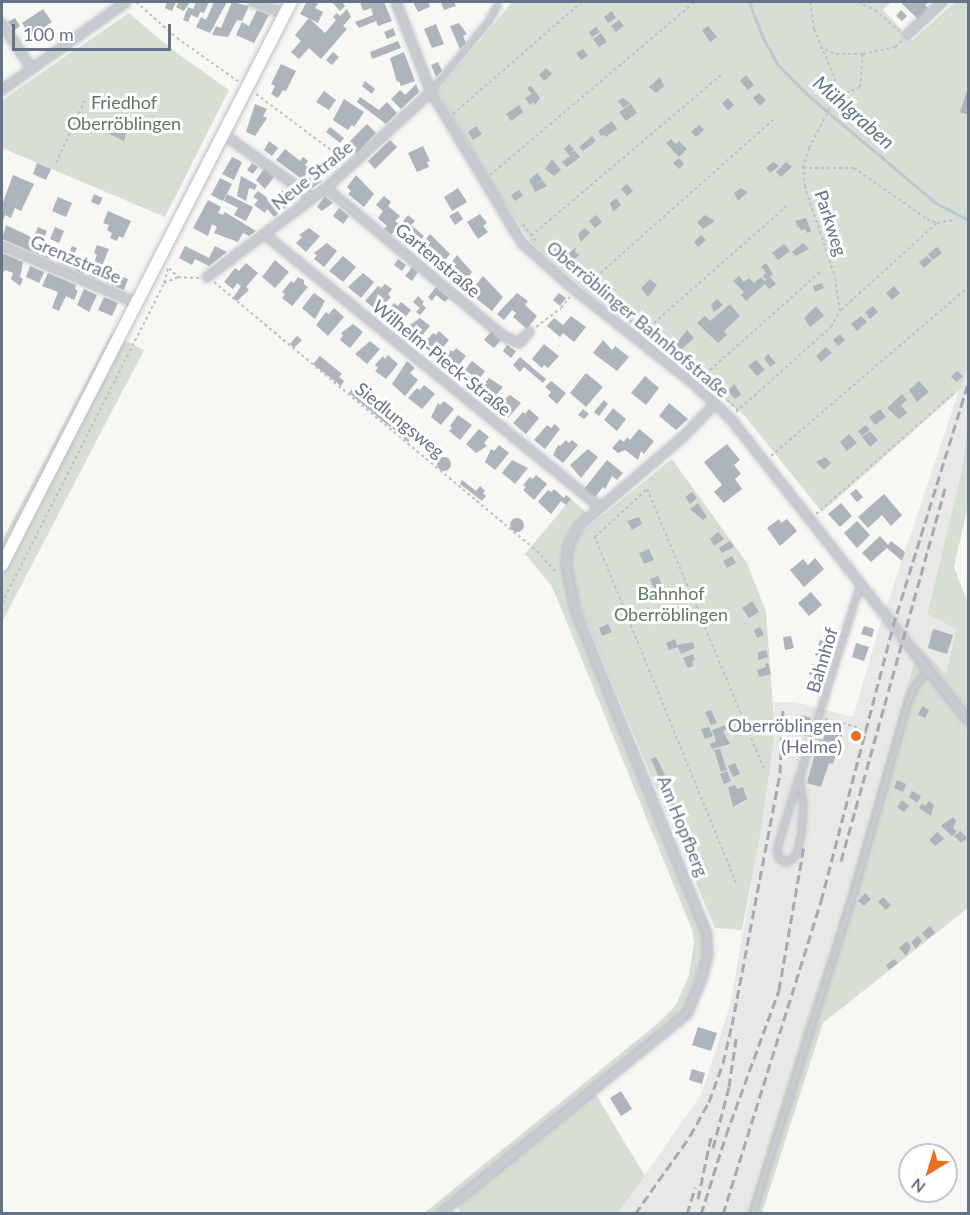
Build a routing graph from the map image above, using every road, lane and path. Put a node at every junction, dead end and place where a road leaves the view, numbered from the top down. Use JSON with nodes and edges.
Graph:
{"nodes":[{"id":1,"x":126,"y":2,"type":"edge"},
{"id":2,"x":136,"y":2,"type":"edge"},
{"id":3,"x":253,"y":2,"type":"edge"},
{"id":4,"x":291,"y":2,"type":"edge"},
{"id":5,"x":396,"y":2,"type":"edge"},
{"id":6,"x":582,"y":2,"type":"edge"},
{"id":7,"x":695,"y":2,"type":"edge"},
{"id":8,"x":810,"y":2,"type":"edge"},
{"id":9,"x":858,"y":2,"type":"edge"},
{"id":10,"x":942,"y":2,"type":"edge"},
{"id":11,"x":497,"y":5,"type":"dead end"},
{"id":12,"x":284,"y":14,"type":"junction"},
{"id":13,"x":2,"y":24,"type":"edge"},
{"id":14,"x":908,"y":34,"type":"dead end"},
{"id":15,"x":819,"y":47,"type":"junction"},
{"id":16,"x":863,"y":54,"type":"junction"},
{"id":17,"x":32,"y":69,"type":"junction"},
{"id":18,"x":721,"y":75,"type":"dead end"},
{"id":19,"x":243,"y":78,"type":"dead end"},
{"id":20,"x":236,"y":80,"type":"dead end"},
{"id":21,"x":240,"y":83,"type":"dead end"},
{"id":22,"x":2,"y":90,"type":"edge"},
{"id":23,"x":431,"y":92,"type":"junction"},
{"id":24,"x":838,"y":93,"type":"junction"},
{"id":25,"x":261,"y":98,"type":"dead end"},
{"id":26,"x":85,"y":100,"type":"dead end"},
{"id":27,"x":447,"y":119,"type":"junction"},
{"id":28,"x":774,"y":119,"type":"dead end"},
{"id":29,"x":223,"y":135,"type":"junction"},
{"id":30,"x":56,"y":163,"type":"dead end"},
{"id":31,"x":352,"y":166,"type":"junction"},
{"id":32,"x":802,"y":168,"type":"junction"},
{"id":33,"x":486,"y":178,"type":"junction"},
{"id":34,"x":496,"y":183,"type":"dead end"},
{"id":35,"x":326,"y":188,"type":"junction"},
{"id":36,"x":313,"y":198,"type":"junction"},
{"id":37,"x":789,"y":204,"type":"dead end"},
{"id":38,"x":519,"y":219,"type":"dead end"},
{"id":39,"x":954,"y":220,"type":"dead end"},
{"id":40,"x":936,"y":224,"type":"junction"},
{"id":41,"x":264,"y":234,"type":"junction"},
{"id":42,"x":531,"y":236,"type":"junction"},
{"id":43,"x":2,"y":246,"type":"edge"},
{"id":44,"x":542,"y":247,"type":"dead end"},
{"id":45,"x":562,"y":265,"type":"dead end"},
{"id":46,"x":168,"y":267,"type":"dead end"},
{"id":47,"x":820,"y":272,"type":"dead end"},
{"id":48,"x":178,"y":277,"type":"junction"},
{"id":49,"x":207,"y":277,"type":"junction"},
{"id":50,"x":164,"y":284,"type":"dead end"},
{"id":51,"x":587,"y":285,"type":"junction"},
{"id":52,"x":969,"y":287,"type":"edge"},
{"id":53,"x":577,"y":291,"type":"junction"},
{"id":54,"x":137,"y":303,"type":"junction"},
{"id":55,"x":840,"y":311,"type":"junction"},
{"id":56,"x":143,"y":326,"type":"dead end"},
{"id":57,"x":645,"y":331,"type":"junction"},
{"id":58,"x":529,"y":332,"type":"joint"},
{"id":59,"x":636,"y":338,"type":"junction"},
{"id":60,"x":677,"y":357,"type":"dead end"},
{"id":61,"x":693,"y":371,"type":"dead end"},
{"id":62,"x":702,"y":377,"type":"junction"},
{"id":63,"x":694,"y":384,"type":"junction"},
{"id":64,"x":953,"y":394,"type":"dead end"},
{"id":65,"x":715,"y":404,"type":"junction"},
{"id":66,"x":738,"y":410,"type":"junction"},
{"id":67,"x":730,"y":418,"type":"junction"},
{"id":68,"x":764,"y":462,"type":"junction"},
{"id":69,"x":600,"y":507,"type":"junction"},
{"id":70,"x":809,"y":520,"type":"junction"},
{"id":71,"x":2,"y":565,"type":"edge"},
{"id":72,"x":558,"y":574,"type":"dead end"},
{"id":73,"x":862,"y":586,"type":"junction"},
{"id":74,"x":2,"y":603,"type":"edge"},
{"id":75,"x":928,"y":670,"type":"junction"},
{"id":76,"x":820,"y":717,"type":"junction"},
{"id":77,"x":969,"y":720,"type":"edge"},
{"id":78,"x":869,"y":735,"type":"dead end"},
{"id":79,"x":765,"y":771,"type":"dead end"},
{"id":80,"x":799,"y":777,"type":"junction"},
{"id":81,"x":736,"y":883,"type":"dead end"},
{"id":82,"x":451,"y":1210,"type":"edge"},
{"id":83,"x":440,"y":1214,"type":"edge"},
{"id":84,"x":752,"y":1214,"type":"edge"}],
"edges":[{"from":1,"to":17,"type":"street"},
{"from":2,"to":20,"type":"path"},
{"from":3,"to":12,"type":"street"},
{"from":4,"to":12,"type":"main road"},
{"from":5,"to":23,"type":"street","name":"Oberröblinger Bahnhofstraße"},
{"from":6,"to":27,"type":"path"},
{"from":7,"to":33,"type":"path"},
{"from":8,"to":15,"type":"path"},
{"from":9,"to":16,"type":"path"},
{"from":10,"to":14,"type":"street"},
{"from":11,"to":23,"type":"lane"},
{"from":12,"to":29,"type":"main road"},
{"from":13,"to":17,"type":"street"},
{"from":15,"to":16,"type":"path"},
{"from":15,"to":24,"type":"path"},
{"from":16,"to":24,"type":"path"},
{"from":17,"to":22,"type":"street"},
{"from":18,"to":42,"type":"path"},
{"from":19,"to":21,"type":"path"},
{"from":23,"to":27,"type":"street","name":"Oberröblinger Bahnhofstraße"},
{"from":23,"to":31,"type":"street","name":"Neue Straße"},
{"from":24,"to":32,"type":"path","name":"Parkweg"},
{"from":25,"to":31,"type":"path"},
{"from":26,"to":30,"type":"path"},
{"from":27,"to":33,"type":"street","name":"Oberröblinger Bahnhofstraße"},
{"from":28,"to":51,"type":"path"},
{"from":29,"to":36,"type":"street"},
{"from":29,"to":54,"type":"main road"},
{"from":31,"to":35,"type":"street","name":"Neue Straße"},
{"from":32,"to":40,"type":"path"},
{"from":32,"to":55,"type":"path","name":"Parkweg"},
{"from":33,"to":34,"type":"path"},
{"from":33,"to":53,"type":"street","name":"Oberröblinger Bahnhofstraße"},
{"from":35,"to":36,"type":"street","name":"Neue Straße"},
{"from":35,"to":58,"type":"street","name":"Gartenstraße"},
{"from":36,"to":41,"type":"street","name":"Neue Straße"},
{"from":37,"to":57,"type":"path"},
{"from":38,"to":42,"type":"path"},
{"from":39,"to":40,"type":"path"},
{"from":40,"to":55,"type":"path"},
{"from":41,"to":49,"type":"street","name":"Neue Straße"},
{"from":41,"to":69,"type":"street","name":"Wilhelm-Pieck-Straße"},
{"from":42,"to":44,"type":"path"},
{"from":43,"to":54,"type":"street","name":"Grenzstraße"},
{"from":45,"to":51,"type":"path"},
{"from":46,"to":48,"type":"path"},
{"from":47,"to":62,"type":"path"},
{"from":48,"to":49,"type":"path"},
{"from":48,"to":50,"type":"path"},
{"from":49,"to":72,"type":"path","name":"Siedlungsweg"},
{"from":51,"to":53,"type":"path"},
{"from":51,"to":57,"type":"path"},
{"from":52,"to":68,"type":"path"},
{"from":53,"to":58,"type":"path"},
{"from":53,"to":59,"type":"street","name":"Oberröblinger Bahnhofstraße"},
{"from":54,"to":71,"type":"main road"},
{"from":55,"to":66,"type":"path"},
{"from":56,"to":74,"type":"path"},
{"from":57,"to":59,"type":"path"},
{"from":57,"to":60,"type":"path"},
{"from":59,"to":63,"type":"street","name":"Oberröblinger Bahnhofstraße"},
{"from":61,"to":62,"type":"path"},
{"from":62,"to":63,"type":"path"},
{"from":62,"to":66,"type":"path"},
{"from":63,"to":65,"type":"street","name":"Oberröblinger Bahnhofstraße"},
{"from":64,"to":70,"type":"path"},
{"from":65,"to":67,"type":"street","name":"Oberröblinger Bahnhofstraße"},
{"from":65,"to":69,"type":"street","name":"Am Hopfberg"},
{"from":66,"to":67,"type":"path"},
{"from":67,"to":68,"type":"street","name":"Oberröblinger Bahnhofstraße"},
{"from":68,"to":70,"type":"street","name":"Oberröblinger Bahnhofstraße"},
{"from":69,"to":82,"type":"street","name":"Am Hopfberg"},
{"from":70,"to":73,"type":"street","name":"Oberröblinger Bahnhofstraße"},
{"from":73,"to":75,"type":"street","name":"Oberröblinger Bahnhofstraße"},
{"from":73,"to":76,"type":"lane","name":"Bahnhof"},
{"from":75,"to":77,"type":"street","name":"Oberröblinger Bahnhofstraße"},
{"from":75,"to":84,"type":"lane"},
{"from":76,"to":78,"type":"path"},
{"from":76,"to":80,"type":"lane","name":"Bahnhof"},
{"from":79,"to":81,"type":"path"},
{"from":80,"to":80,"type":"lane","name":"Bahnhof"},
{"from":82,"to":83,"type":"street","name":"Am Hopfberg"}]}
